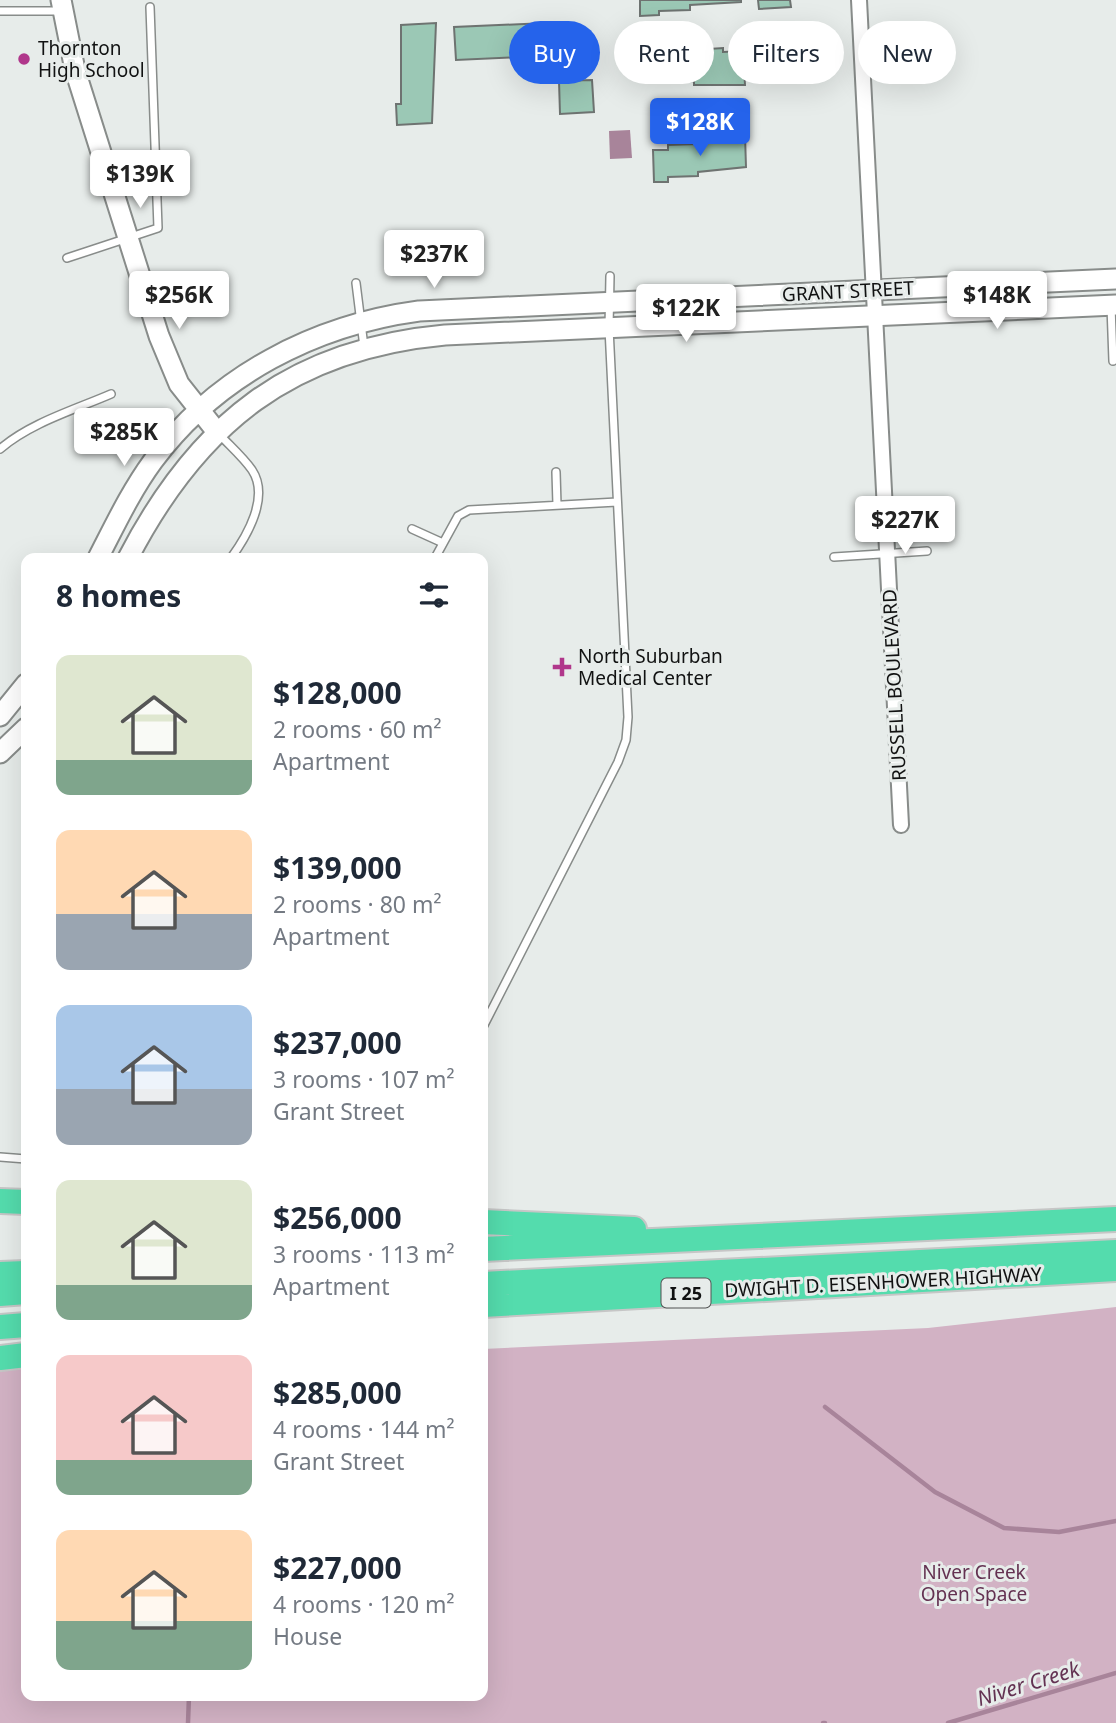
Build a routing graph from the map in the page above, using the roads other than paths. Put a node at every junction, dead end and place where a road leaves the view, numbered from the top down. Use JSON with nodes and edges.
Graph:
{"nodes":[{"id":1,"x":859,"y":0,"type":"edge"},
{"id":2,"x":62,"y":6,"type":"edge"},
{"id":3,"x":150,"y":7,"type":"dead end"},
{"id":4,"x":0,"y":11,"type":"edge"},
{"id":5,"x":128,"y":239,"type":"junction"},
{"id":6,"x":67,"y":258,"type":"dead end"},
{"id":7,"x":610,"y":276,"type":"dead end"},
{"id":8,"x":1116,"y":279,"type":"edge"},
{"id":9,"x":356,"y":283,"type":"dead end"},
{"id":10,"x":874,"y":289,"type":"junction"},
{"id":11,"x":611,"y":303,"type":"junction"},
{"id":12,"x":1113,"y":305,"type":"edge"},
{"id":13,"x":875,"y":316,"type":"junction"},
{"id":14,"x":359,"y":321,"type":"junction"},
{"id":15,"x":608,"y":328,"type":"junction"},
{"id":16,"x":364,"y":348,"type":"junction"},
{"id":17,"x":1113,"y":361,"type":"dead end"},
{"id":18,"x":111,"y":394,"type":"dead end"},
{"id":19,"x":199,"y":412,"type":"junction"},
{"id":20,"x":218,"y":432,"type":"junction"},
{"id":21,"x":0,"y":449,"type":"edge"},
{"id":22,"x":556,"y":472,"type":"dead end"},
{"id":23,"x":617,"y":502,"type":"junction"},
{"id":24,"x":556,"y":505,"type":"junction"},
{"id":25,"x":412,"y":529,"type":"dead end"},
{"id":26,"x":443,"y":543,"type":"junction"},
{"id":27,"x":927,"y":551,"type":"dead end"},
{"id":28,"x":101,"y":553,"type":"edge"},
{"id":29,"x":131,"y":553,"type":"edge"},
{"id":30,"x":234,"y":553,"type":"edge"},
{"id":31,"x":438,"y":553,"type":"edge"},
{"id":32,"x":888,"y":554,"type":"junction"},
{"id":33,"x":834,"y":557,"type":"dead end"},
{"id":34,"x":21,"y":690,"type":"edge"},
{"id":35,"x":0,"y":716,"type":"edge"},
{"id":36,"x":21,"y":733,"type":"edge"},
{"id":37,"x":0,"y":753,"type":"edge"},
{"id":38,"x":901,"y":825,"type":"dead end"},
{"id":39,"x":488,"y":1017,"type":"edge"},
{"id":40,"x":0,"y":1157,"type":"edge"},
{"id":41,"x":21,"y":1158,"type":"edge"},
{"id":42,"x":0,"y":1201,"type":"edge"},
{"id":43,"x":21,"y":1202,"type":"edge"},
{"id":44,"x":1116,"y":1219,"type":"edge"},
{"id":45,"x":488,"y":1222,"type":"edge"},
{"id":46,"x":803,"y":1235,"type":"junction"},
{"id":47,"x":488,"y":1249,"type":"edge"},
{"id":48,"x":1116,"y":1252,"type":"edge"},
{"id":49,"x":1116,"y":1269,"type":"edge"},
{"id":50,"x":21,"y":1273,"type":"edge"},
{"id":51,"x":0,"y":1274,"type":"edge"},
{"id":52,"x":488,"y":1284,"type":"edge"},
{"id":53,"x":21,"y":1292,"type":"edge"},
{"id":54,"x":0,"y":1294,"type":"edge"},
{"id":55,"x":488,"y":1305,"type":"edge"},
{"id":56,"x":21,"y":1307,"type":"edge"},
{"id":57,"x":0,"y":1309,"type":"edge"},
{"id":58,"x":21,"y":1325,"type":"edge"},
{"id":59,"x":0,"y":1327,"type":"edge"},
{"id":60,"x":21,"y":1356,"type":"edge"},
{"id":61,"x":0,"y":1358,"type":"edge"}],
"edges":[{"from":1,"to":10,"type":"street","name":"RUSSELL BOULEVARD"},
{"from":2,"to":4,"type":"lane"},
{"from":2,"to":5,"type":"street"},
{"from":3,"to":5,"type":"lane"},
{"from":5,"to":6,"type":"lane"},
{"from":5,"to":19,"type":"street"},
{"from":7,"to":11,"type":"lane"},
{"from":8,"to":10,"type":"street","name":"GRANT STREET"},
{"from":9,"to":14,"type":"lane"},
{"from":10,"to":11,"type":"street","name":"GRANT STREET"},
{"from":10,"to":13,"type":"street","name":"RUSSELL BOULEVARD"},
{"from":11,"to":14,"type":"street","name":"GRANT STREET"},
{"from":11,"to":15,"type":"lane"},
{"from":12,"to":13,"type":"street","name":"GRANT STREET"},
{"from":12,"to":17,"type":"lane"},
{"from":13,"to":15,"type":"street","name":"GRANT STREET"},
{"from":13,"to":32,"type":"street","name":"RUSSELL BOULEVARD"},
{"from":14,"to":16,"type":"lane"},
{"from":14,"to":19,"type":"street","name":"GRANT STREET"},
{"from":15,"to":16,"type":"street","name":"GRANT STREET"},
{"from":15,"to":23,"type":"lane"},
{"from":16,"to":20,"type":"street","name":"GRANT STREET"},
{"from":18,"to":21,"type":"lane"},
{"from":19,"to":20,"type":"street"},
{"from":19,"to":28,"type":"street","name":"GRANT STREET"},
{"from":20,"to":29,"type":"street","name":"GRANT STREET"},
{"from":20,"to":30,"type":"lane"},
{"from":22,"to":24,"type":"lane"},
{"from":23,"to":24,"type":"lane"},
{"from":23,"to":39,"type":"lane"},
{"from":24,"to":26,"type":"lane"},
{"from":25,"to":26,"type":"lane"},
{"from":26,"to":31,"type":"lane"},
{"from":27,"to":32,"type":"lane"},
{"from":32,"to":33,"type":"lane"},
{"from":32,"to":38,"type":"street","name":"RUSSELL BOULEVARD"},
{"from":34,"to":35,"type":"street"},
{"from":36,"to":37,"type":"street"},
{"from":40,"to":41,"type":"lane"},
{"from":42,"to":43,"type":"highway"},
{"from":44,"to":46,"type":"highway"},
{"from":45,"to":46,"type":"highway"},
{"from":46,"to":47,"type":"highway"},
{"from":48,"to":52,"type":"highway"},
{"from":49,"to":55,"type":"highway","name":"DWIGHT D. EISENHOWER HIGHWAY","number":"I 25"},
{"from":50,"to":51,"type":"highway"},
{"from":53,"to":54,"type":"highway"},
{"from":56,"to":57,"type":"highway"},
{"from":58,"to":59,"type":"highway"},
{"from":60,"to":61,"type":"highway"}]}
